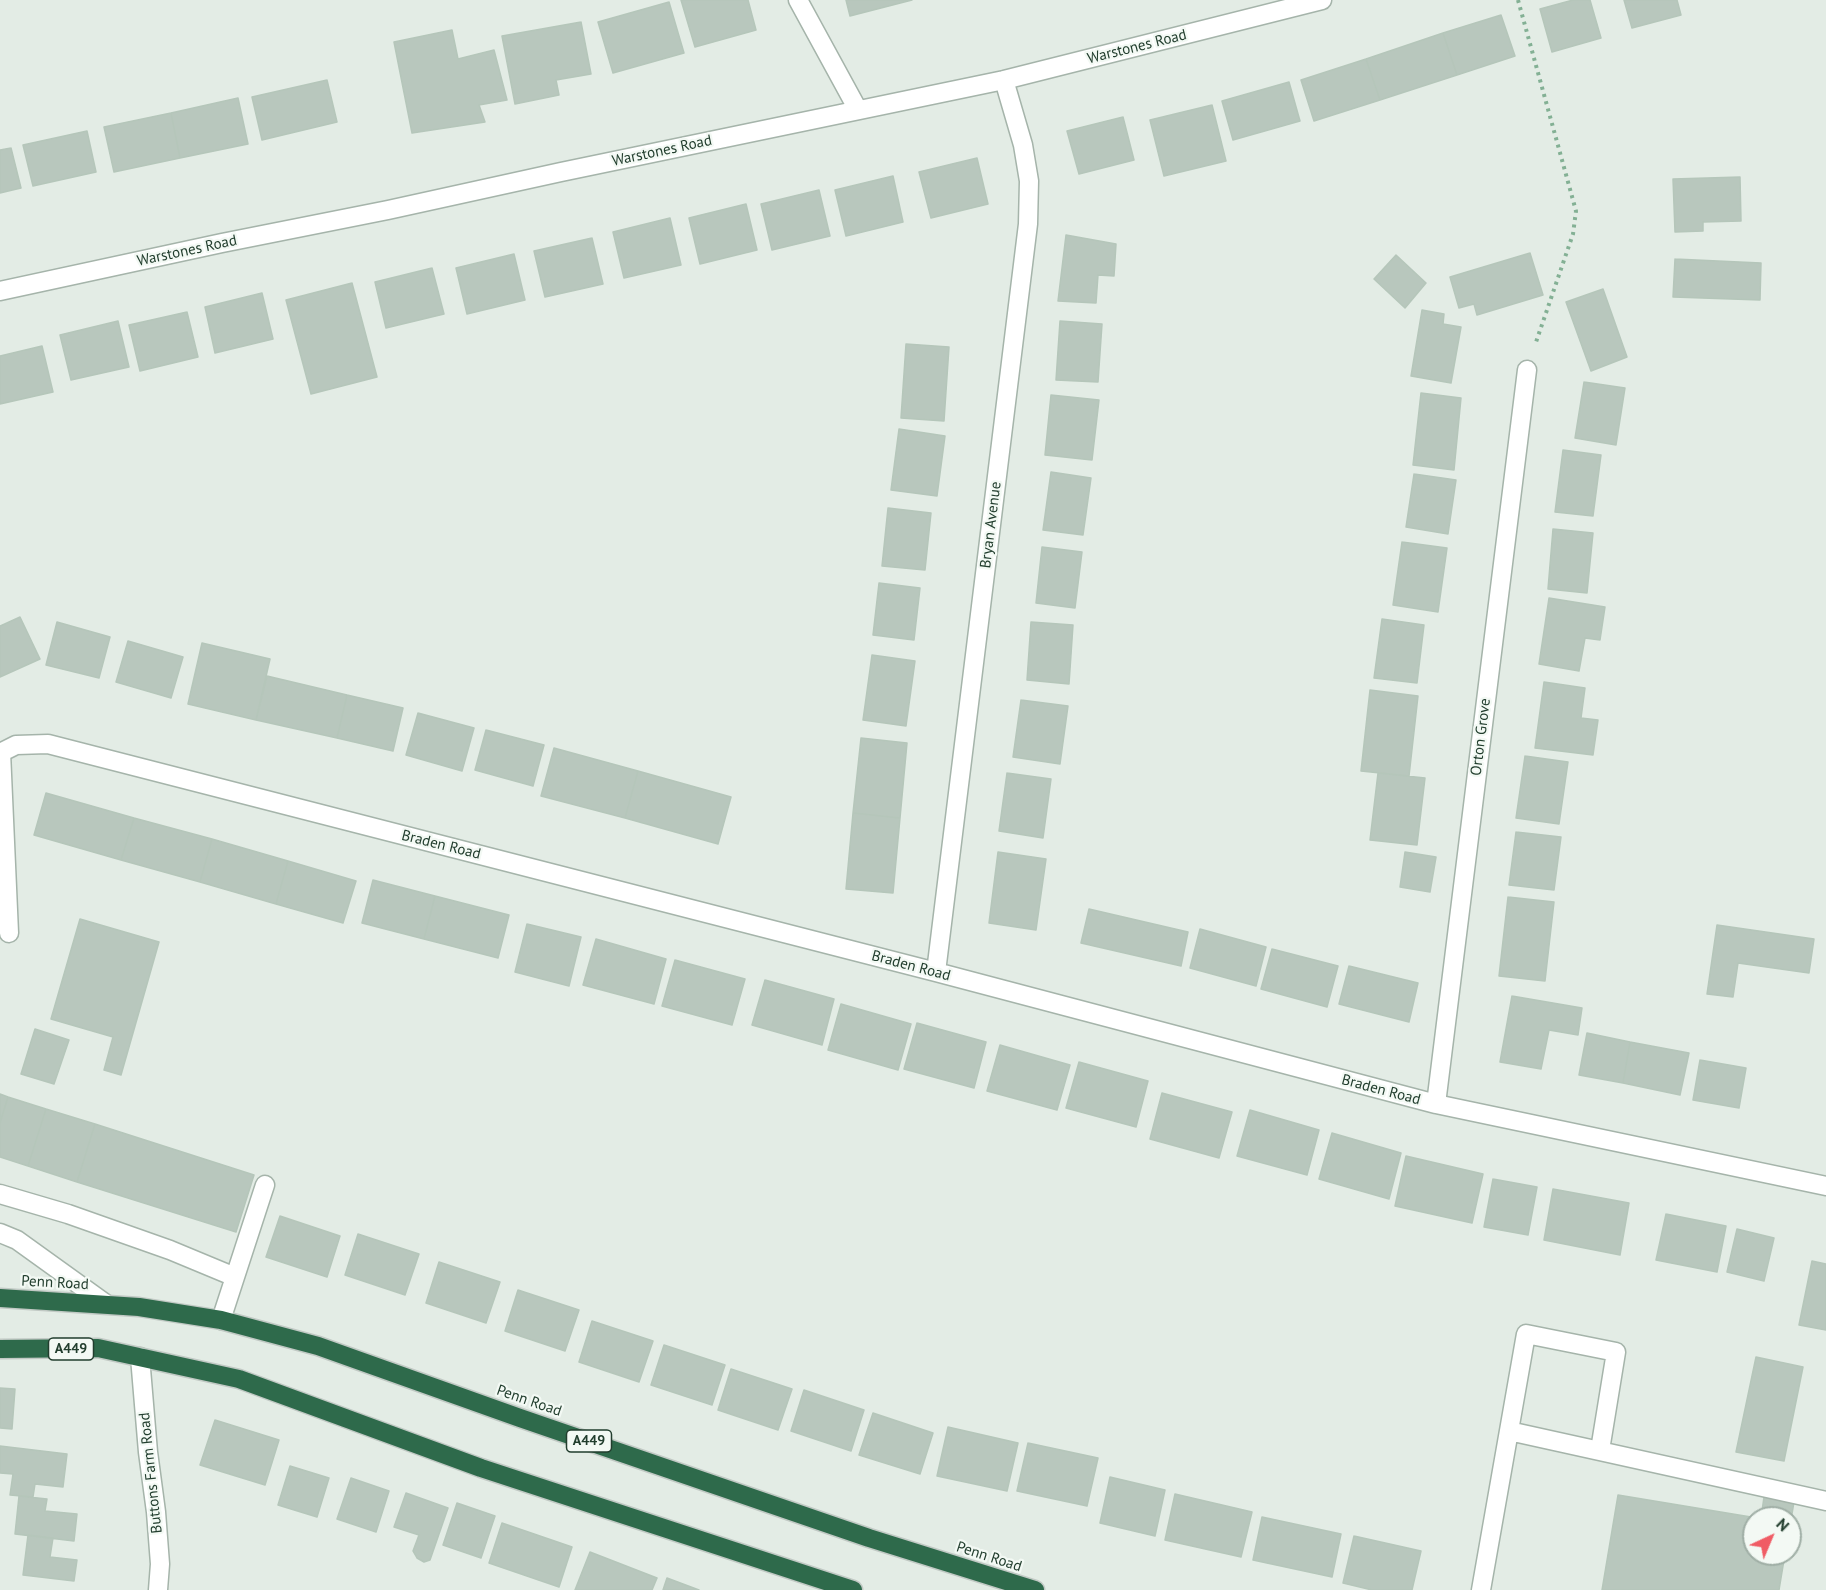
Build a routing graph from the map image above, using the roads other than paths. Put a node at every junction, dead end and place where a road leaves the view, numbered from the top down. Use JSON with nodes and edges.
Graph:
{"nodes":[{"id":1,"x":798,"y":0,"type":"edge"},
{"id":2,"x":1322,"y":0,"type":"edge"},
{"id":3,"x":1004,"y":80,"type":"junction"},
{"id":4,"x":858,"y":111,"type":"junction"},
{"id":5,"x":0,"y":291,"type":"edge"},
{"id":6,"x":1527,"y":370,"type":"road end"},
{"id":7,"x":1,"y":752,"type":"edge"},
{"id":8,"x":9,"y":933,"type":"dead end"},
{"id":9,"x":936,"y":972,"type":"junction"},
{"id":10,"x":1436,"y":1104,"type":"junction"},
{"id":11,"x":265,"y":1185,"type":"dead end"},
{"id":12,"x":1826,"y":1186,"type":"edge"},
{"id":13,"x":0,"y":1194,"type":"edge"},
{"id":14,"x":0,"y":1233,"type":"edge"},
{"id":15,"x":235,"y":1277,"type":"junction"},
{"id":16,"x":0,"y":1298,"type":"edge"},
{"id":17,"x":106,"y":1304,"type":"junction"},
{"id":18,"x":221,"y":1320,"type":"junction"},
{"id":19,"x":0,"y":1349,"type":"edge"},
{"id":20,"x":140,"y":1357,"type":"junction"},
{"id":21,"x":1509,"y":1431,"type":"junction"},
{"id":22,"x":1600,"y":1450,"type":"junction"},
{"id":23,"x":1826,"y":1501,"type":"edge"},
{"id":24,"x":158,"y":1590,"type":"edge"},
{"id":25,"x":853,"y":1590,"type":"edge"},
{"id":26,"x":1035,"y":1590,"type":"edge"},
{"id":27,"x":1482,"y":1590,"type":"edge"}],
"edges":[{"from":1,"to":4,"type":"street"},
{"from":2,"to":3,"type":"street","name":"Warstones Road"},
{"from":3,"to":4,"type":"street","name":"Warstones Road"},
{"from":3,"to":9,"type":"street","name":"Bryan Avenue"},
{"from":4,"to":5,"type":"street","name":"Warstones Road"},
{"from":6,"to":10,"type":"street","name":"Orton Grove"},
{"from":7,"to":8,"type":"street"},
{"from":7,"to":9,"type":"street","name":"Braden Road"},
{"from":9,"to":10,"type":"street","name":"Braden Road"},
{"from":10,"to":12,"type":"street","name":"Braden Road"},
{"from":11,"to":15,"type":"street"},
{"from":13,"to":15,"type":"street"},
{"from":14,"to":17,"type":"street"},
{"from":15,"to":18,"type":"street"},
{"from":16,"to":17,"type":"highway","name":"Penn Road","number":"A449"},
{"from":17,"to":18,"type":"highway","name":"Penn Road","number":"A449"},
{"from":18,"to":26,"type":"highway","name":"Penn Road","number":"A449"},
{"from":19,"to":20,"type":"highway","number":"A449"},
{"from":20,"to":24,"type":"street","name":"Buttons Farm Road"},
{"from":20,"to":25,"type":"highway","number":"A449"},
{"from":21,"to":22,"type":"street"},
{"from":21,"to":22,"type":"street"},
{"from":21,"to":27,"type":"street"},
{"from":22,"to":23,"type":"street"}]}
